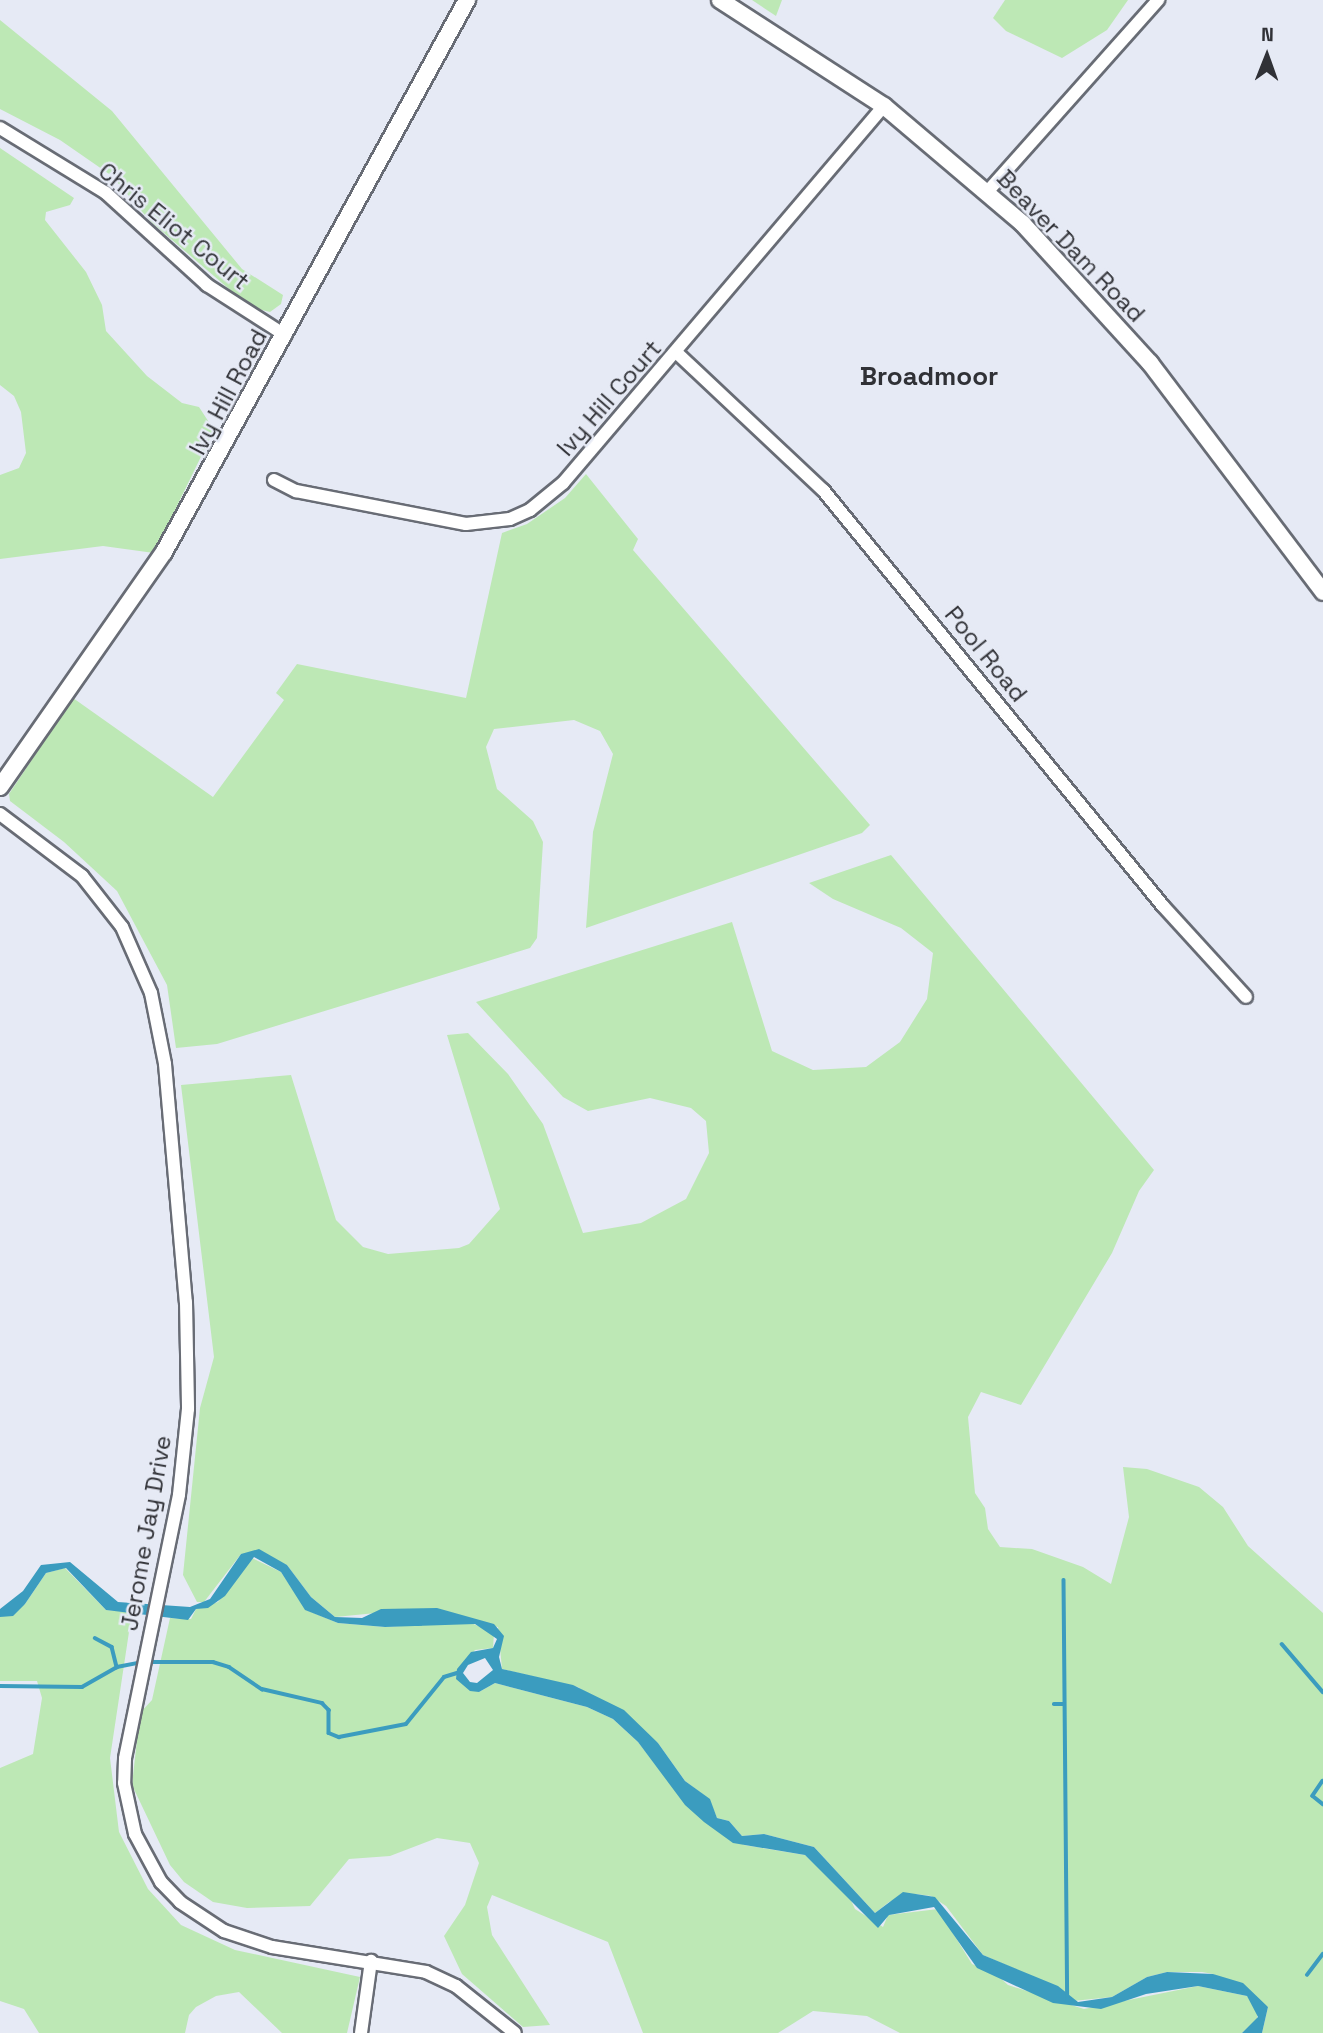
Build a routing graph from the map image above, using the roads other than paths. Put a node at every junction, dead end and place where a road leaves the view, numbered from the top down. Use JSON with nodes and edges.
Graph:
{"nodes":[{"id":1,"x":467,"y":0,"type":"edge"},
{"id":2,"x":720,"y":0,"type":"edge"},
{"id":3,"x":1158,"y":0,"type":"edge"},
{"id":4,"x":884,"y":106,"type":"junction"},
{"id":5,"x":0,"y":128,"type":"edge"},
{"id":6,"x":988,"y":191,"type":"junction"},
{"id":7,"x":285,"y":335,"type":"junction"},
{"id":8,"x":677,"y":353,"type":"junction"},
{"id":9,"x":274,"y":480,"type":"dead end"},
{"id":10,"x":1323,"y":592,"type":"edge"},
{"id":11,"x":0,"y":787,"type":"edge"},
{"id":12,"x":0,"y":814,"type":"edge"},
{"id":13,"x":1246,"y":997,"type":"dead end"},
{"id":14,"x":371,"y":1961,"type":"junction"},
{"id":15,"x":361,"y":2033,"type":"edge"},
{"id":16,"x":515,"y":2033,"type":"edge"}],
"edges":[{"from":1,"to":7,"type":"street","name":"Ivy Hill Road"},
{"from":2,"to":4,"type":"street","name":"Beaver Dam Road"},
{"from":3,"to":6,"type":"street"},
{"from":4,"to":6,"type":"street","name":"Beaver Dam Road"},
{"from":4,"to":8,"type":"street","name":"Ivy Hill Court"},
{"from":5,"to":7,"type":"street","name":"Chris Eliot Court"},
{"from":6,"to":10,"type":"street","name":"Beaver Dam Road"},
{"from":7,"to":11,"type":"street","name":"Ivy Hill Road"},
{"from":8,"to":9,"type":"street","name":"Ivy Hill Court"},
{"from":8,"to":13,"type":"street","name":"Pool Road"},
{"from":12,"to":14,"type":"street","name":"Jerome Jay Drive"},
{"from":14,"to":15,"type":"street"},
{"from":14,"to":16,"type":"street","name":"Jerome Jay Drive"}]}
